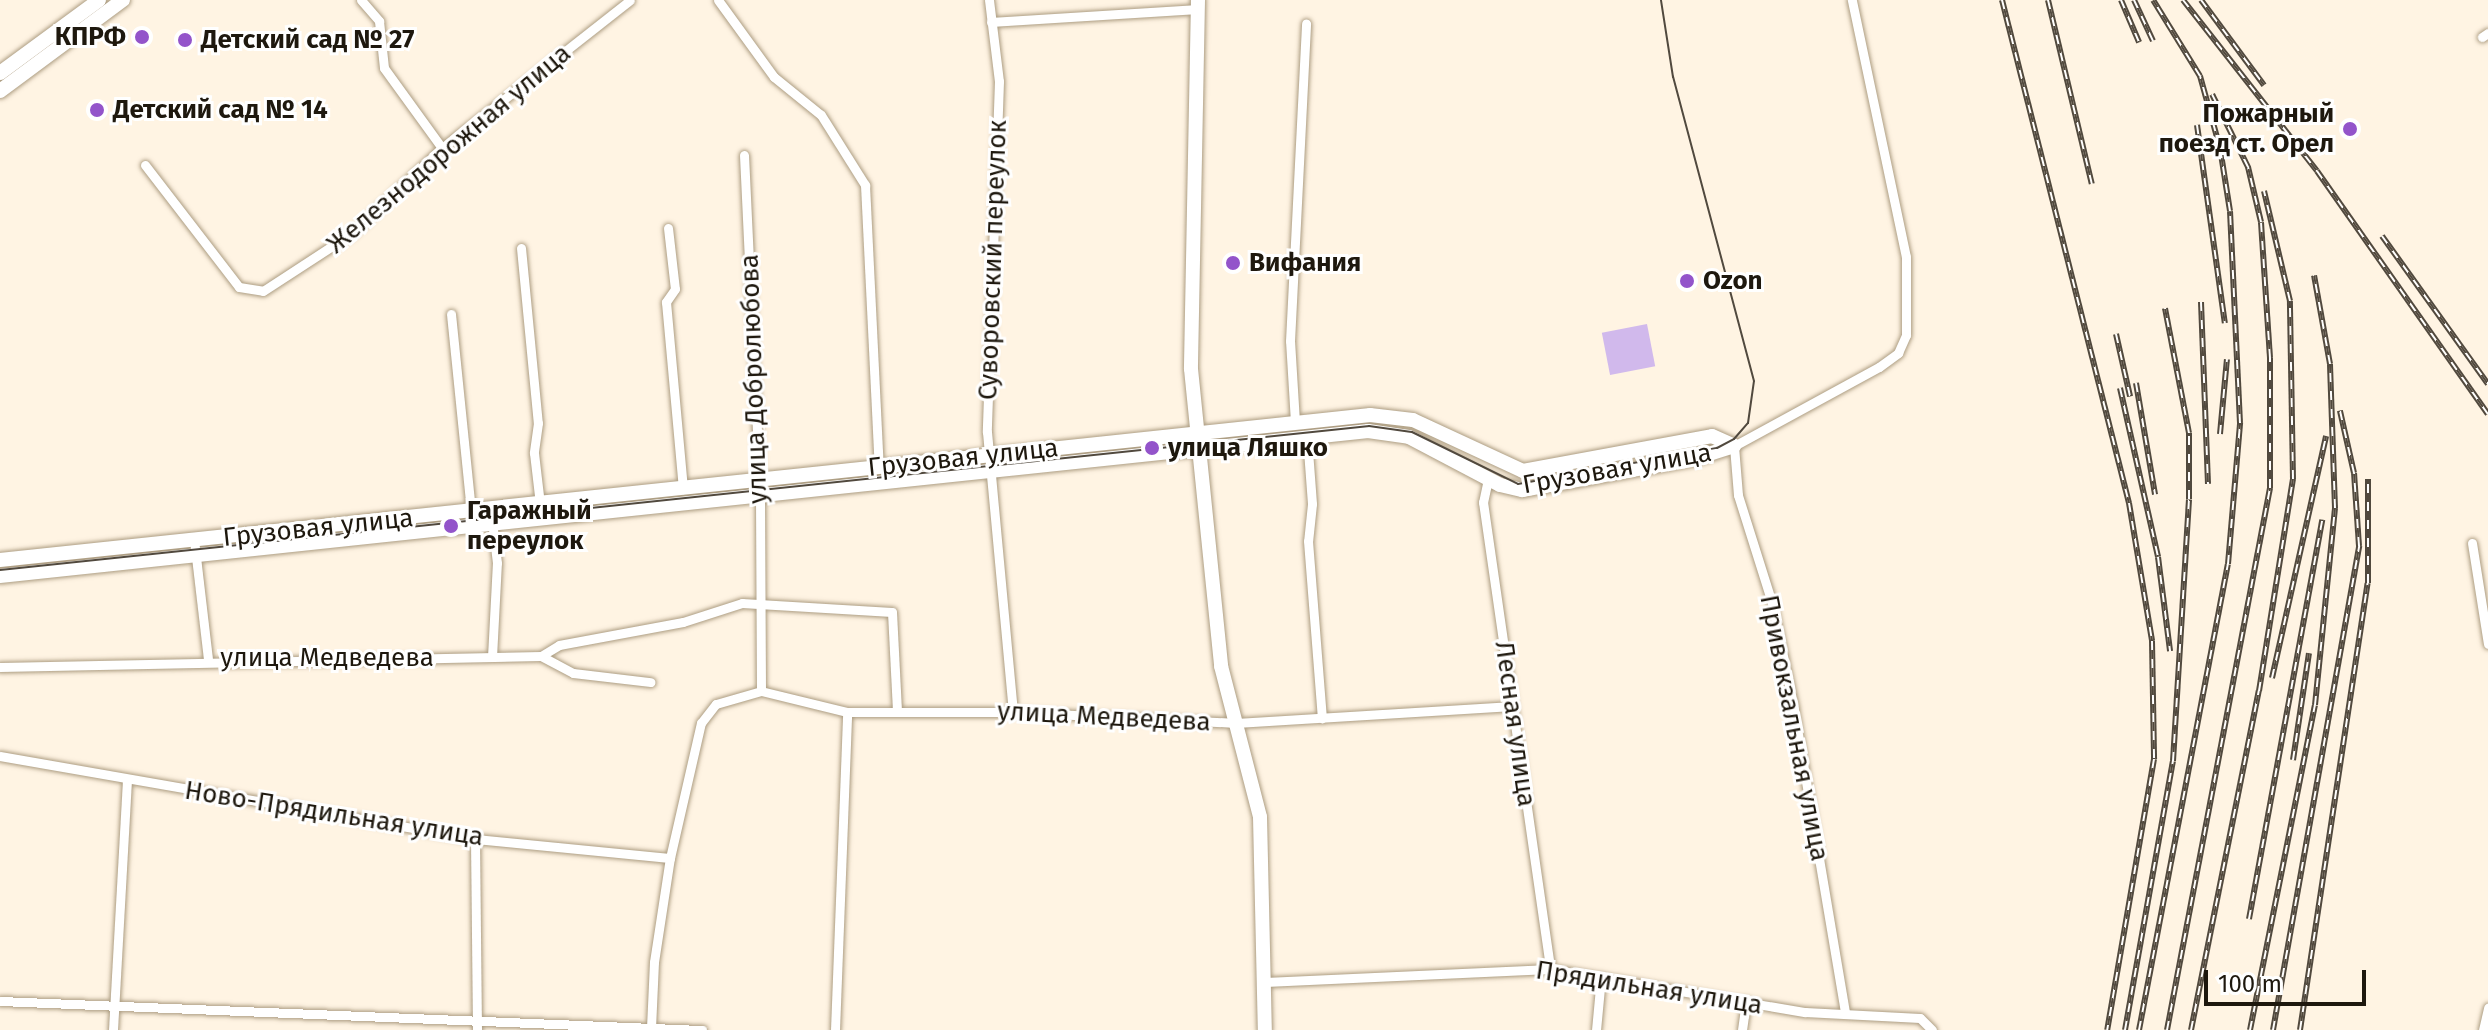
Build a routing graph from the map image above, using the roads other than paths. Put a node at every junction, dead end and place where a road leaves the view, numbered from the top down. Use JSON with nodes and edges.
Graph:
{"nodes":[{"id":1,"x":99,"y":0,"type":"edge"},
{"id":2,"x":123,"y":0,"type":"edge"},
{"id":3,"x":361,"y":0,"type":"edge"},
{"id":4,"x":630,"y":0,"type":"edge"},
{"id":5,"x":718,"y":0,"type":"edge"},
{"id":6,"x":989,"y":0,"type":"edge"},
{"id":7,"x":1852,"y":0,"type":"edge"},
{"id":8,"x":1198,"y":4,"type":"edge"},
{"id":9,"x":991,"y":22,"type":"junction"},
{"id":10,"x":1306,"y":23,"type":"dead end"},
{"id":11,"x":0,"y":73,"type":"edge"},
{"id":12,"x":0,"y":91,"type":"edge"},
{"id":13,"x":442,"y":148,"type":"junction"},
{"id":14,"x":744,"y":155,"type":"dead end"},
{"id":15,"x":145,"y":165,"type":"dead end"},
{"id":16,"x":668,"y":228,"type":"dead end"},
{"id":17,"x":521,"y":248,"type":"dead end"},
{"id":18,"x":451,"y":314,"type":"dead end"},
{"id":19,"x":1295,"y":422,"type":"junction"},
{"id":20,"x":1196,"y":432,"type":"junction"},
{"id":21,"x":1307,"y":437,"type":"junction"},
{"id":22,"x":1734,"y":446,"type":"junction"},
{"id":23,"x":1198,"y":450,"type":"junction"},
{"id":24,"x":988,"y":455,"type":"junction"},
{"id":25,"x":879,"y":467,"type":"junction"},
{"id":26,"x":989,"y":474,"type":"junction"},
{"id":27,"x":1488,"y":479,"type":"junction"},
{"id":28,"x":759,"y":481,"type":"junction"},
{"id":29,"x":683,"y":489,"type":"junction"},
{"id":30,"x":760,"y":499,"type":"junction"},
{"id":31,"x":540,"y":504,"type":"junction"},
{"id":32,"x":491,"y":510,"type":"junction"},
{"id":33,"x":471,"y":512,"type":"junction"},
{"id":34,"x":494,"y":527,"type":"junction"},
{"id":35,"x":194,"y":540,"type":"junction"},
{"id":36,"x":2472,"y":543,"type":"dead end"},
{"id":37,"x":196,"y":557,"type":"junction"},
{"id":38,"x":0,"y":560,"type":"edge"},
{"id":39,"x":0,"y":576,"type":"edge"},
{"id":40,"x":759,"y":603,"type":"junction"},
{"id":41,"x":2488,"y":644,"type":"edge"},
{"id":42,"x":541,"y":656,"type":"junction"},
{"id":43,"x":492,"y":657,"type":"junction"},
{"id":44,"x":208,"y":659,"type":"junction"},
{"id":45,"x":0,"y":667,"type":"edge"},
{"id":46,"x":650,"y":682,"type":"dead end"},
{"id":47,"x":761,"y":691,"type":"junction"},
{"id":48,"x":1512,"y":706,"type":"junction"},
{"id":49,"x":897,"y":711,"type":"junction"},
{"id":50,"x":847,"y":712,"type":"junction"},
{"id":51,"x":1013,"y":712,"type":"junction"},
{"id":52,"x":1322,"y":718,"type":"junction"},
{"id":53,"x":1236,"y":723,"type":"junction"},
{"id":54,"x":0,"y":756,"type":"edge"},
{"id":55,"x":127,"y":780,"type":"junction"},
{"id":56,"x":475,"y":839,"type":"junction"},
{"id":57,"x":670,"y":858,"type":"junction"},
{"id":58,"x":1550,"y":969,"type":"junction"},
{"id":59,"x":1601,"y":977,"type":"junction"},
{"id":60,"x":1265,"y":982,"type":"junction"},
{"id":61,"x":0,"y":1001,"type":"edge"},
{"id":62,"x":1746,"y":1001,"type":"junction"},
{"id":63,"x":2488,"y":1008,"type":"edge"},
{"id":64,"x":113,"y":1009,"type":"junction"},
{"id":65,"x":1845,"y":1012,"type":"junction"},
{"id":66,"x":476,"y":1019,"type":"junction"},
{"id":67,"x":651,"y":1028,"type":"junction"},
{"id":68,"x":113,"y":1030,"type":"edge"},
{"id":69,"x":477,"y":1030,"type":"edge"},
{"id":70,"x":702,"y":1030,"type":"edge"},
{"id":71,"x":835,"y":1030,"type":"edge"},
{"id":72,"x":1265,"y":1030,"type":"edge"},
{"id":73,"x":1596,"y":1030,"type":"edge"},
{"id":74,"x":1742,"y":1030,"type":"edge"},
{"id":75,"x":1932,"y":1030,"type":"edge"},
{"id":76,"x":2483,"y":1030,"type":"edge"}],
"edges":[{"from":1,"to":11,"type":"street"},
{"from":2,"to":12,"type":"street"},
{"from":3,"to":13,"type":"street"},
{"from":4,"to":13,"type":"street","name":"Железнодорожная улица"},
{"from":5,"to":25,"type":"street"},
{"from":6,"to":9,"type":"street","name":"Суворовский переулок"},
{"from":7,"to":22,"type":"street"},
{"from":8,"to":9,"type":"street"},
{"from":8,"to":20,"type":"street"},
{"from":9,"to":24,"type":"street","name":"Суворовский переулок"},
{"from":10,"to":19,"type":"street"},
{"from":13,"to":15,"type":"street","name":"Железнодорожная улица"},
{"from":14,"to":28,"type":"street","name":"улица Добролюбова"},
{"from":16,"to":29,"type":"street"},
{"from":17,"to":31,"type":"street"},
{"from":18,"to":33,"type":"street"},
{"from":19,"to":20,"type":"street","name":"Грузовая улица"},
{"from":19,"to":22,"type":"street","name":"Грузовая улица"},
{"from":20,"to":23,"type":"street"},
{"from":20,"to":24,"type":"street","name":"Грузовая улица"},
{"from":21,"to":23,"type":"street","name":"Грузовая улица"},
{"from":21,"to":27,"type":"street","name":"Грузовая улица"},
{"from":21,"to":52,"type":"street"},
{"from":22,"to":27,"type":"street","name":"Грузовая улица"},
{"from":22,"to":65,"type":"street","name":"Привокзальная улица"},
{"from":23,"to":26,"type":"street","name":"Грузовая улица"},
{"from":23,"to":53,"type":"street"},
{"from":24,"to":25,"type":"street","name":"Грузовая улица"},
{"from":24,"to":26,"type":"street","name":"Суворовский переулок"},
{"from":25,"to":28,"type":"street","name":"Грузовая улица"},
{"from":26,"to":30,"type":"street","name":"Грузовая улица"},
{"from":26,"to":51,"type":"street","name":"Суворовский переулок"},
{"from":27,"to":48,"type":"street","name":"Лесная улица"},
{"from":28,"to":29,"type":"street","name":"Грузовая улица"},
{"from":28,"to":30,"type":"street","name":"улица Добролюбова"},
{"from":29,"to":31,"type":"street","name":"Грузовая улица"},
{"from":30,"to":34,"type":"street","name":"Грузовая улица"},
{"from":30,"to":40,"type":"street","name":"улица Добролюбова"},
{"from":31,"to":32,"type":"street","name":"Грузовая улица"},
{"from":32,"to":33,"type":"street","name":"Грузовая улица"},
{"from":32,"to":34,"type":"street"},
{"from":33,"to":35,"type":"street","name":"Грузовая улица"},
{"from":34,"to":37,"type":"street","name":"Грузовая улица"},
{"from":34,"to":43,"type":"street"},
{"from":35,"to":37,"type":"street"},
{"from":35,"to":38,"type":"street","name":"Грузовая улица"},
{"from":36,"to":41,"type":"street"},
{"from":37,"to":39,"type":"street","name":"Грузовая улица"},
{"from":37,"to":44,"type":"street"},
{"from":40,"to":42,"type":"street"},
{"from":40,"to":47,"type":"street","name":"улица Добролюбова"},
{"from":40,"to":49,"type":"street"},
{"from":42,"to":43,"type":"street","name":"улица Медведева"},
{"from":42,"to":46,"type":"street","name":"улица Медведева"},
{"from":43,"to":44,"type":"street","name":"улица Медведева"},
{"from":44,"to":45,"type":"street","name":"улица Медведева"},
{"from":47,"to":50,"type":"street","name":"улица Медведева"},
{"from":47,"to":57,"type":"street","name":"улица Медведева"},
{"from":48,"to":52,"type":"street","name":"улица Медведева"},
{"from":48,"to":58,"type":"street","name":"Лесная улица"},
{"from":49,"to":50,"type":"street","name":"улица Медведева"},
{"from":49,"to":51,"type":"street","name":"улица Медведева"},
{"from":50,"to":71,"type":"street"},
{"from":51,"to":53,"type":"street","name":"улица Медведева"},
{"from":52,"to":53,"type":"street","name":"улица Медведева"},
{"from":53,"to":60,"type":"street"},
{"from":54,"to":55,"type":"street","name":"Ново-Прядильная улица"},
{"from":55,"to":56,"type":"street","name":"Ново-Прядильная улица"},
{"from":55,"to":64,"type":"street"},
{"from":56,"to":57,"type":"street","name":"Ново-Прядильная улица"},
{"from":56,"to":66,"type":"street"},
{"from":57,"to":67,"type":"street"},
{"from":58,"to":59,"type":"street","name":"Прядильная улица"},
{"from":58,"to":60,"type":"street","name":"Прядильная улица"},
{"from":59,"to":62,"type":"street","name":"Прядильная улица"},
{"from":59,"to":73,"type":"street"},
{"from":60,"to":72,"type":"street"},
{"from":61,"to":64,"type":"street"},
{"from":62,"to":65,"type":"street","name":"Прядильная улица"},
{"from":62,"to":74,"type":"street"},
{"from":63,"to":76,"type":"street"},
{"from":64,"to":66,"type":"street"},
{"from":64,"to":68,"type":"street"},
{"from":65,"to":75,"type":"street","name":"Прядильная улица"},
{"from":66,"to":67,"type":"street"},
{"from":66,"to":69,"type":"street"},
{"from":67,"to":70,"type":"street"}]}
